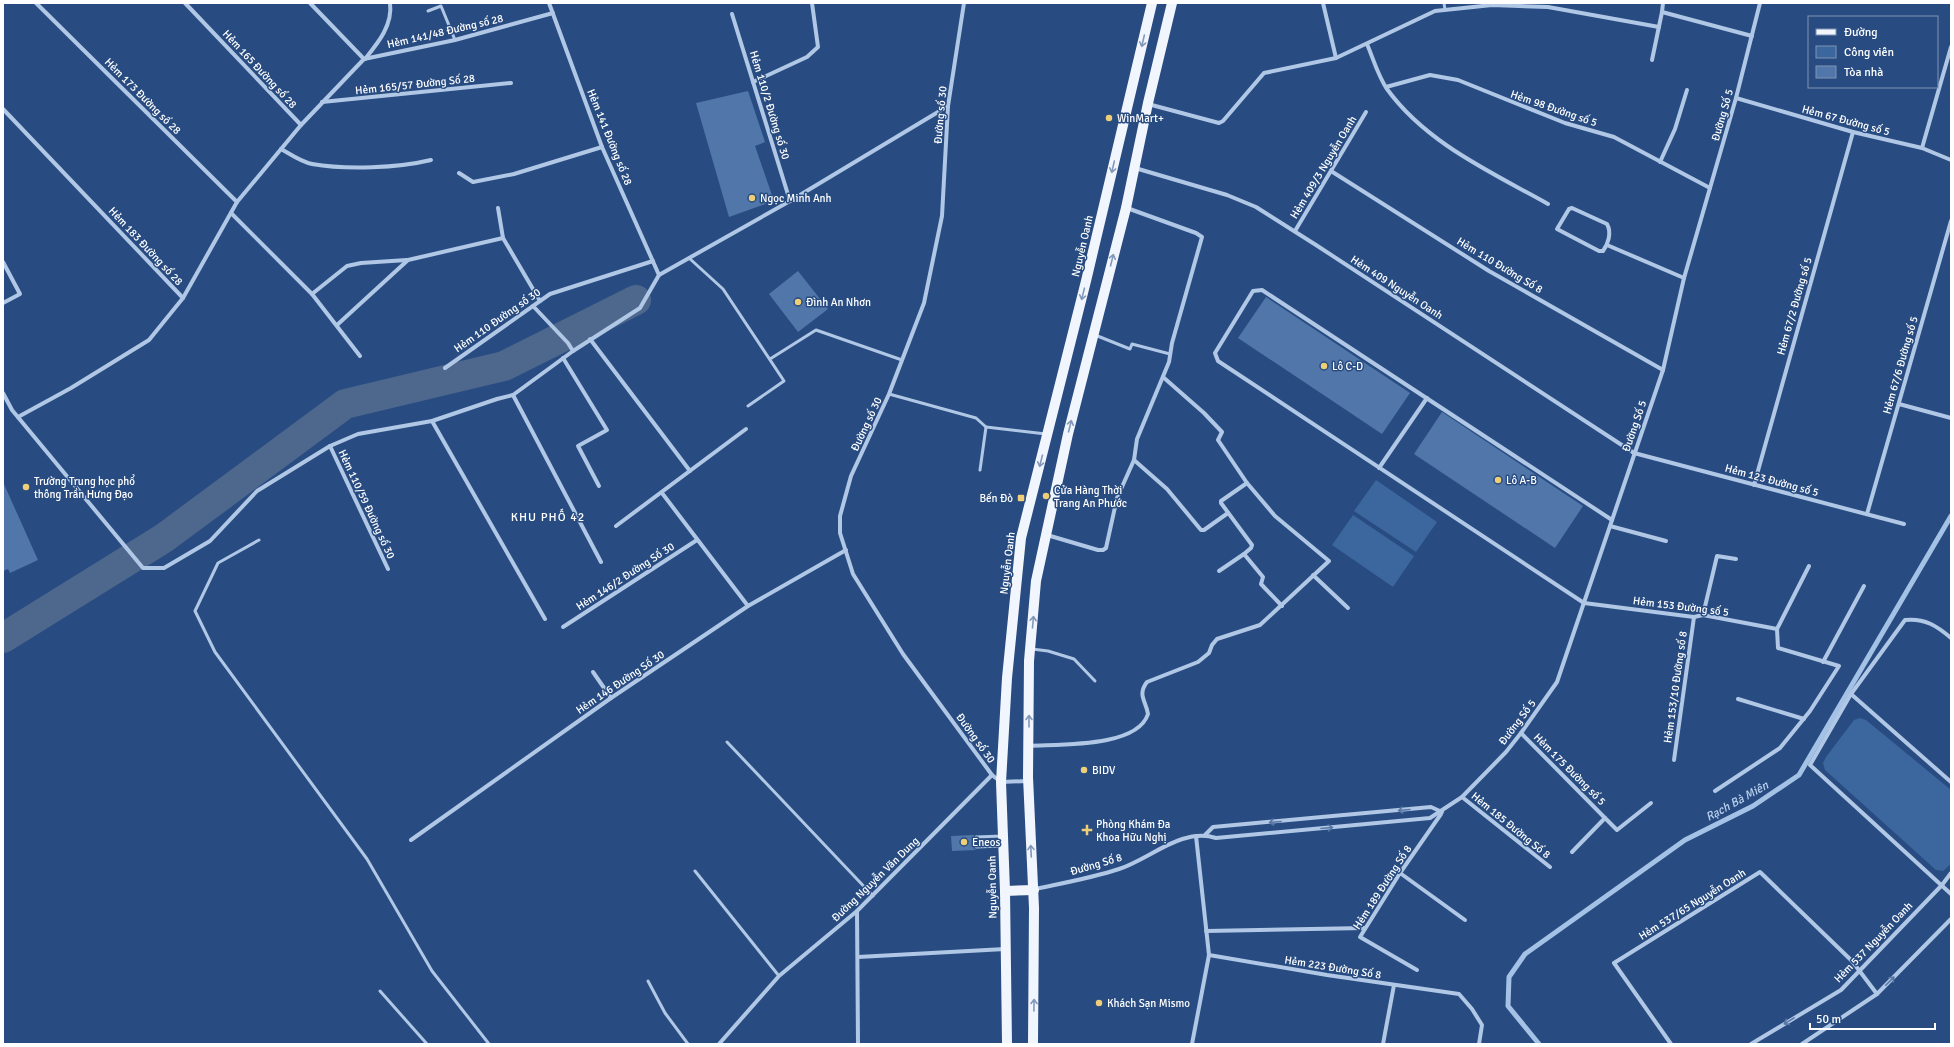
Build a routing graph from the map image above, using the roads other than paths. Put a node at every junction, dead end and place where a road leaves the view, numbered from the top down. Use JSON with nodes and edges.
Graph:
{"nodes":[{"id":1,"x":36,"y":3,"type":"edge"},
{"id":2,"x":184,"y":3,"type":"edge"},
{"id":3,"x":310,"y":3,"type":"edge"},
{"id":4,"x":390,"y":3,"type":"edge"},
{"id":5,"x":549,"y":3,"type":"edge"},
{"id":6,"x":812,"y":3,"type":"edge"},
{"id":7,"x":964,"y":3,"type":"edge"},
{"id":8,"x":1152,"y":3,"type":"edge"},
{"id":9,"x":1172,"y":3,"type":"edge"},
{"id":10,"x":1323,"y":3,"type":"edge"},
{"id":11,"x":1444,"y":3,"type":"edge"},
{"id":12,"x":1663,"y":3,"type":"edge"},
{"id":13,"x":1760,"y":3,"type":"edge"},
{"id":14,"x":1445,"y":10,"type":"junction"},
{"id":15,"x":428,"y":11,"type":"dead end"},
{"id":16,"x":1662,"y":12,"type":"junction"},
{"id":17,"x":553,"y":13,"type":"junction"},
{"id":18,"x":732,"y":14,"type":"dead end"},
{"id":19,"x":1659,"y":27,"type":"junction"},
{"id":20,"x":1752,"y":36,"type":"junction"},
{"id":21,"x":455,"y":40,"type":"junction"},
{"id":22,"x":1367,"y":44,"type":"junction"},
{"id":23,"x":1951,"y":47,"type":"edge"},
{"id":24,"x":1336,"y":58,"type":"junction"},
{"id":25,"x":364,"y":59,"type":"junction"},
{"id":26,"x":1652,"y":60,"type":"dead end"},
{"id":27,"x":753,"y":82,"type":"junction"},
{"id":28,"x":511,"y":83,"type":"dead end"},
{"id":29,"x":1386,"y":87,"type":"junction"},
{"id":30,"x":1687,"y":90,"type":"dead end"},
{"id":31,"x":1736,"y":98,"type":"junction"},
{"id":32,"x":322,"y":102,"type":"junction"},
{"id":33,"x":1148,"y":103,"type":"junction"},
{"id":34,"x":948,"y":106,"type":"junction"},
{"id":35,"x":3,"y":109,"type":"edge"},
{"id":36,"x":1366,"y":112,"type":"dead end"},
{"id":37,"x":300,"y":125,"type":"junction"},
{"id":38,"x":1853,"y":132,"type":"junction"},
{"id":39,"x":602,"y":147,"type":"junction"},
{"id":40,"x":1922,"y":148,"type":"junction"},
{"id":41,"x":281,"y":149,"type":"junction"},
{"id":42,"x":431,"y":160,"type":"dead end"},
{"id":43,"x":1951,"y":160,"type":"edge"},
{"id":44,"x":1660,"y":162,"type":"junction"},
{"id":45,"x":1135,"y":168,"type":"junction"},
{"id":46,"x":1331,"y":171,"type":"junction"},
{"id":47,"x":459,"y":173,"type":"dead end"},
{"id":48,"x":1710,"y":188,"type":"junction"},
{"id":49,"x":790,"y":200,"type":"junction"},
{"id":50,"x":237,"y":202,"type":"junction"},
{"id":51,"x":1548,"y":204,"type":"dead end"},
{"id":52,"x":498,"y":208,"type":"dead end"},
{"id":53,"x":1126,"y":208,"type":"junction"},
{"id":54,"x":231,"y":213,"type":"junction"},
{"id":55,"x":1951,"y":221,"type":"edge"},
{"id":56,"x":1295,"y":231,"type":"junction"},
{"id":57,"x":503,"y":238,"type":"junction"},
{"id":58,"x":1608,"y":245,"type":"junction"},
{"id":59,"x":689,"y":258,"type":"junction"},
{"id":60,"x":408,"y":260,"type":"junction"},
{"id":61,"x":653,"y":261,"type":"junction"},
{"id":62,"x":3,"y":262,"type":"edge"},
{"id":63,"x":659,"y":275,"type":"junction"},
{"id":64,"x":1684,"y":278,"type":"junction"},
{"id":65,"x":312,"y":294,"type":"junction"},
{"id":66,"x":183,"y":298,"type":"junction"},
{"id":67,"x":540,"y":301,"type":"junction"},
{"id":68,"x":3,"y":303,"type":"edge"},
{"id":69,"x":533,"y":306,"type":"junction"},
{"id":70,"x":337,"y":325,"type":"junction"},
{"id":71,"x":1093,"y":334,"type":"junction"},
{"id":72,"x":590,"y":339,"type":"junction"},
{"id":73,"x":573,"y":351,"type":"junction"},
{"id":74,"x":1170,"y":354,"type":"junction"},
{"id":75,"x":360,"y":356,"type":"dead end"},
{"id":76,"x":563,"y":358,"type":"junction"},
{"id":77,"x":770,"y":359,"type":"junction"},
{"id":78,"x":902,"y":360,"type":"junction"},
{"id":79,"x":446,"y":368,"type":"dead end"},
{"id":80,"x":1663,"y":370,"type":"junction"},
{"id":81,"x":1163,"y":377,"type":"junction"},
{"id":82,"x":3,"y":393,"type":"edge"},
{"id":83,"x":889,"y":394,"type":"junction"},
{"id":84,"x":513,"y":395,"type":"junction"},
{"id":85,"x":1427,"y":398,"type":"junction"},
{"id":86,"x":1899,"y":404,"type":"junction"},
{"id":87,"x":748,"y":406,"type":"dead end"},
{"id":88,"x":18,"y":417,"type":"junction"},
{"id":89,"x":1951,"y":418,"type":"edge"},
{"id":90,"x":432,"y":421,"type":"junction"},
{"id":91,"x":986,"y":427,"type":"junction"},
{"id":92,"x":746,"y":429,"type":"dead end"},
{"id":93,"x":1048,"y":434,"type":"junction"},
{"id":94,"x":330,"y":446,"type":"junction"},
{"id":95,"x":1634,"y":454,"type":"junction"},
{"id":96,"x":1134,"y":460,"type":"junction"},
{"id":97,"x":1379,"y":468,"type":"junction"},
{"id":98,"x":980,"y":470,"type":"dead end"},
{"id":99,"x":690,"y":471,"type":"junction"},
{"id":100,"x":1247,"y":483,"type":"junction"},
{"id":101,"x":1754,"y":485,"type":"junction"},
{"id":102,"x":599,"y":486,"type":"dead end"},
{"id":103,"x":662,"y":493,"type":"junction"},
{"id":104,"x":1228,"y":513,"type":"junction"},
{"id":105,"x":1867,"y":514,"type":"junction"},
{"id":106,"x":1612,"y":520,"type":"junction"},
{"id":107,"x":1904,"y":524,"type":"dead end"},
{"id":108,"x":616,"y":526,"type":"dead end"},
{"id":109,"x":1610,"y":526,"type":"junction"},
{"id":110,"x":1045,"y":534,"type":"junction"},
{"id":111,"x":259,"y":540,"type":"dead end"},
{"id":112,"x":697,"y":540,"type":"junction"},
{"id":113,"x":1666,"y":541,"type":"dead end"},
{"id":114,"x":846,"y":550,"type":"junction"},
{"id":115,"x":1244,"y":554,"type":"junction"},
{"id":116,"x":1736,"y":559,"type":"dead end"},
{"id":117,"x":601,"y":562,"type":"dead end"},
{"id":118,"x":1809,"y":566,"type":"dead end"},
{"id":119,"x":388,"y":569,"type":"dead end"},
{"id":120,"x":1219,"y":571,"type":"dead end"},
{"id":121,"x":1313,"y":575,"type":"junction"},
{"id":122,"x":1864,"y":586,"type":"dead end"},
{"id":123,"x":1584,"y":603,"type":"junction"},
{"id":124,"x":748,"y":606,"type":"junction"},
{"id":125,"x":1282,"y":606,"type":"junction"},
{"id":126,"x":1348,"y":608,"type":"dead end"},
{"id":127,"x":1703,"y":615,"type":"junction"},
{"id":128,"x":1694,"y":617,"type":"junction"},
{"id":129,"x":545,"y":619,"type":"dead end"},
{"id":130,"x":563,"y":627,"type":"dead end"},
{"id":131,"x":1778,"y":629,"type":"junction"},
{"id":132,"x":1951,"y":638,"type":"edge"},
{"id":133,"x":1030,"y":649,"type":"junction"},
{"id":134,"x":1823,"y":662,"type":"junction"},
{"id":135,"x":593,"y":672,"type":"dead end"},
{"id":136,"x":1096,"y":681,"type":"dead end"},
{"id":137,"x":1851,"y":694,"type":"junction"},
{"id":138,"x":611,"y":698,"type":"junction"},
{"id":139,"x":1738,"y":699,"type":"dead end"},
{"id":140,"x":1804,"y":719,"type":"junction"},
{"id":141,"x":1521,"y":733,"type":"junction"},
{"id":142,"x":727,"y":742,"type":"dead end"},
{"id":143,"x":1029,"y":746,"type":"junction"},
{"id":144,"x":1674,"y":760,"type":"dead end"},
{"id":145,"x":992,"y":775,"type":"junction"},
{"id":146,"x":1028,"y":781,"type":"junction"},
{"id":147,"x":1001,"y":782,"type":"junction"},
{"id":148,"x":1951,"y":782,"type":"edge"},
{"id":149,"x":1715,"y":791,"type":"dead end"},
{"id":150,"x":1462,"y":797,"type":"junction"},
{"id":151,"x":1651,"y":802,"type":"dead end"},
{"id":152,"x":1442,"y":812,"type":"junction"},
{"id":153,"x":1605,"y":818,"type":"junction"},
{"id":154,"x":1205,"y":835,"type":"junction"},
{"id":155,"x":1196,"y":836,"type":"junction"},
{"id":156,"x":976,"y":838,"type":"dead end"},
{"id":157,"x":411,"y":840,"type":"dead end"},
{"id":158,"x":1003,"y":841,"type":"junction"},
{"id":159,"x":976,"y":847,"type":"dead end"},
{"id":160,"x":1572,"y":852,"type":"dead end"},
{"id":161,"x":1550,"y":867,"type":"dead end"},
{"id":162,"x":695,"y":871,"type":"dead end"},
{"id":163,"x":1400,"y":873,"type":"junction"},
{"id":164,"x":1951,"y":873,"type":"edge"},
{"id":165,"x":1942,"y":885,"type":"junction"},
{"id":166,"x":1034,"y":890,"type":"junction"},
{"id":167,"x":1006,"y":891,"type":"junction"},
{"id":168,"x":1951,"y":894,"type":"edge"},
{"id":169,"x":873,"y":896,"type":"junction"},
{"id":170,"x":857,"y":912,"type":"junction"},
{"id":171,"x":1951,"y":919,"type":"edge"},
{"id":172,"x":1465,"y":920,"type":"dead end"},
{"id":173,"x":1365,"y":928,"type":"junction"},
{"id":174,"x":1206,"y":931,"type":"junction"},
{"id":175,"x":1006,"y":948,"type":"junction"},
{"id":176,"x":1209,"y":955,"type":"junction"},
{"id":177,"x":858,"y":957,"type":"junction"},
{"id":178,"x":1417,"y":970,"type":"dead end"},
{"id":179,"x":1859,"y":970,"type":"junction"},
{"id":180,"x":779,"y":976,"type":"junction"},
{"id":181,"x":648,"y":981,"type":"dead end"},
{"id":182,"x":1394,"y":985,"type":"junction"},
{"id":183,"x":380,"y":991,"type":"dead end"},
{"id":184,"x":1877,"y":994,"type":"junction"},
{"id":185,"x":427,"y":1044,"type":"edge"},
{"id":186,"x":489,"y":1044,"type":"edge"},
{"id":187,"x":688,"y":1044,"type":"edge"},
{"id":188,"x":719,"y":1044,"type":"edge"},
{"id":189,"x":858,"y":1044,"type":"edge"},
{"id":190,"x":1007,"y":1044,"type":"edge"},
{"id":191,"x":1033,"y":1044,"type":"edge"},
{"id":192,"x":1192,"y":1044,"type":"edge"},
{"id":193,"x":1383,"y":1044,"type":"edge"},
{"id":194,"x":1479,"y":1044,"type":"edge"},
{"id":195,"x":1671,"y":1044,"type":"edge"},
{"id":196,"x":1751,"y":1044,"type":"edge"},
{"id":197,"x":1802,"y":1044,"type":"edge"}],
"edges":[{"from":1,"to":50,"type":"street","name":"Hẻm 173 Đường số 28"},
{"from":2,"to":37,"type":"street","name":"Hẻm 165 Đường số 28"},
{"from":3,"to":25,"type":"street"},
{"from":4,"to":25,"type":"street","name":"Hẻm 165 Đường số 28"},
{"from":5,"to":17,"type":"street","name":"Hẻm 141 Đường số 28"},
{"from":6,"to":27,"type":"street"},
{"from":7,"to":34,"type":"street","name":"Đường số 30"},
{"from":8,"to":93,"type":"main road","name":"Nguyễn Oanh","one_way":true},
{"from":9,"to":33,"type":"main road"},
{"from":10,"to":24,"type":"street"},
{"from":11,"to":14,"type":"lane"},
{"from":12,"to":16,"type":"street"},
{"from":13,"to":20,"type":"street","name":"Đường Số 5"},
{"from":14,"to":19,"type":"street"},
{"from":14,"to":22,"type":"street"},
{"from":15,"to":21,"type":"lane"},
{"from":16,"to":19,"type":"street"},
{"from":16,"to":20,"type":"street"},
{"from":17,"to":21,"type":"street","name":"Hẻm 141/48 Đường số 28"},
{"from":17,"to":39,"type":"street","name":"Hẻm 141 Đường số 28"},
{"from":18,"to":27,"type":"street","name":"Hẻm 110/2 Đường số 30"},
{"from":19,"to":26,"type":"street"},
{"from":20,"to":31,"type":"street","name":"Đường Số 5"},
{"from":21,"to":25,"type":"street","name":"Hẻm 141/48 Đường số 28"},
{"from":22,"to":24,"type":"street"},
{"from":22,"to":29,"type":"street"},
{"from":23,"to":40,"type":"street"},
{"from":24,"to":33,"type":"street"},
{"from":25,"to":32,"type":"street","name":"Hẻm 165 Đường số 28"},
{"from":27,"to":49,"type":"street","name":"Hẻm 110/2 Đường số 30"},
{"from":28,"to":32,"type":"street","name":"Hẻm 165/57 Đường Số 28"},
{"from":29,"to":44,"type":"street","name":"Hẻm 98 Đường số 5"},
{"from":29,"to":51,"type":"street"},
{"from":30,"to":44,"type":"street"},
{"from":31,"to":38,"type":"street","name":"Hẻm 67 Đường số 5"},
{"from":31,"to":48,"type":"street","name":"Đường Số 5"},
{"from":32,"to":37,"type":"street","name":"Hẻm 165 Đường số 28"},
{"from":33,"to":45,"type":"main road"},
{"from":34,"to":49,"type":"street"},
{"from":34,"to":78,"type":"street","name":"Đường số 30"},
{"from":35,"to":66,"type":"street","name":"Hẻm 183 Đường số 28"},
{"from":36,"to":46,"type":"street","name":"Hẻm 409/3 Nguyễn Oanh"},
{"from":37,"to":41,"type":"street"},
{"from":38,"to":40,"type":"street","name":"Hẻm 67 Đường số 5"},
{"from":38,"to":101,"type":"street","name":"Hẻm 67/2 Đường số 5"},
{"from":39,"to":47,"type":"street"},
{"from":39,"to":61,"type":"street","name":"Hẻm 141 Đường số 28"},
{"from":40,"to":43,"type":"street","name":"Hẻm 67 Đường số 5"},
{"from":41,"to":42,"type":"street"},
{"from":41,"to":50,"type":"street"},
{"from":44,"to":48,"type":"street","name":"Hẻm 98 Đường số 5"},
{"from":45,"to":53,"type":"main road"},
{"from":45,"to":56,"type":"street","name":"Hẻm 409 Nguyễn Oanh"},
{"from":46,"to":56,"type":"street","name":"Hẻm 409/3 Nguyễn Oanh"},
{"from":46,"to":80,"type":"street","name":"Hẻm 110 Đường Số 8"},
{"from":48,"to":64,"type":"street","name":"Đường Số 5"},
{"from":49,"to":59,"type":"street"},
{"from":50,"to":54,"type":"street"},
{"from":52,"to":57,"type":"street"},
{"from":71,"to":53,"type":"main road","one_way":true},
{"from":53,"to":74,"type":"street"},
{"from":54,"to":65,"type":"street"},
{"from":54,"to":66,"type":"street"},
{"from":55,"to":86,"type":"street","name":"Hẻm 67/6 Đường số 5"},
{"from":56,"to":95,"type":"street","name":"Hẻm 409 Nguyễn Oanh"},
{"from":57,"to":60,"type":"street"},
{"from":57,"to":67,"type":"street"},
{"from":58,"to":58,"type":"street"},
{"from":58,"to":64,"type":"street"},
{"from":59,"to":63,"type":"street"},
{"from":59,"to":77,"type":"lane"},
{"from":60,"to":65,"type":"street"},
{"from":60,"to":70,"type":"street"},
{"from":61,"to":63,"type":"street","name":"Hẻm 141 Đường số 28"},
{"from":61,"to":67,"type":"street","name":"Hẻm 110 Đường số 30"},
{"from":62,"to":68,"type":"street"},
{"from":63,"to":72,"type":"street"},
{"from":64,"to":80,"type":"street","name":"Đường Số 5"},
{"from":65,"to":70,"type":"street"},
{"from":66,"to":88,"type":"street","name":"Hẻm 183 Đường số 28"},
{"from":67,"to":69,"type":"street","name":"Hẻm 110 Đường số 30"},
{"from":69,"to":73,"type":"street"},
{"from":69,"to":79,"type":"street","name":"Hẻm 110 Đường số 30"},
{"from":70,"to":75,"type":"street"},
{"from":71,"to":74,"type":"lane"},
{"from":110,"to":71,"type":"main road","one_way":true},
{"from":72,"to":73,"type":"street"},
{"from":72,"to":99,"type":"street"},
{"from":73,"to":76,"type":"street"},
{"from":74,"to":81,"type":"street"},
{"from":76,"to":84,"type":"street"},
{"from":76,"to":102,"type":"street"},
{"from":77,"to":78,"type":"lane"},
{"from":77,"to":87,"type":"lane"},
{"from":78,"to":83,"type":"street","name":"Đường số 30"},
{"from":80,"to":95,"type":"street","name":"Đường Số 5"},
{"from":81,"to":96,"type":"street"},
{"from":81,"to":100,"type":"street"},
{"from":82,"to":88,"type":"street"},
{"from":83,"to":91,"type":"lane"},
{"from":83,"to":114,"type":"street","name":"Đường số 30"},
{"from":84,"to":90,"type":"street"},
{"from":84,"to":117,"type":"street"},
{"from":85,"to":97,"type":"street"},
{"from":85,"to":97,"type":"street"},
{"from":85,"to":106,"type":"street"},
{"from":86,"to":89,"type":"street"},
{"from":86,"to":105,"type":"street","name":"Hẻm 67/6 Đường số 5"},
{"from":88,"to":94,"type":"street"},
{"from":90,"to":94,"type":"street"},
{"from":90,"to":129,"type":"street"},
{"from":91,"to":93,"type":"lane"},
{"from":91,"to":98,"type":"lane"},
{"from":92,"to":99,"type":"street"},
{"from":93,"to":147,"type":"main road","name":"Nguyễn Oanh","one_way":true},
{"from":94,"to":119,"type":"street","name":"Hẻm 110/59 Đường số 30"},
{"from":95,"to":101,"type":"street","name":"Hẻm 123 Đường số 5"},
{"from":95,"to":106,"type":"street","name":"Đường Số 5"},
{"from":96,"to":104,"type":"street"},
{"from":96,"to":110,"type":"street"},
{"from":97,"to":123,"type":"street"},
{"from":99,"to":103,"type":"street"},
{"from":100,"to":104,"type":"street"},
{"from":100,"to":121,"type":"street"},
{"from":101,"to":105,"type":"street","name":"Hẻm 123 Đường số 5"},
{"from":103,"to":108,"type":"street"},
{"from":103,"to":112,"type":"street"},
{"from":104,"to":115,"type":"street"},
{"from":105,"to":107,"type":"street","name":"Hẻm 123 Đường số 5"},
{"from":106,"to":109,"type":"street","name":"Đường Số 5"},
{"from":109,"to":113,"type":"street"},
{"from":109,"to":123,"type":"street","name":"Đường Số 5"},
{"from":133,"to":110,"type":"main road","one_way":true},
{"from":111,"to":186,"type":"lane"},
{"from":112,"to":124,"type":"street"},
{"from":112,"to":130,"type":"street","name":"Hẻm 146/2 Đường Số 30"},
{"from":114,"to":124,"type":"street","name":"Hẻm 146 Đường Số 30"},
{"from":114,"to":145,"type":"street","name":"Đường số 30"},
{"from":115,"to":120,"type":"street"},
{"from":115,"to":125,"type":"street"},
{"from":116,"to":127,"type":"street"},
{"from":118,"to":131,"type":"street"},
{"from":121,"to":125,"type":"street"},
{"from":121,"to":126,"type":"street"},
{"from":122,"to":134,"type":"street"},
{"from":123,"to":128,"type":"street","name":"Hẻm 153 Đường số 5"},
{"from":123,"to":141,"type":"street","name":"Đường Số 5"},
{"from":124,"to":138,"type":"street","name":"Hẻm 146 Đường Số 30"},
{"from":125,"to":143,"type":"street"},
{"from":127,"to":128,"type":"street","name":"Hẻm 153 Đường số 5"},
{"from":127,"to":131,"type":"street","name":"Hẻm 153 Đường số 5"},
{"from":128,"to":144,"type":"street","name":"Hẻm 153/10 Đường số 8"},
{"from":131,"to":134,"type":"street"},
{"from":132,"to":137,"type":"street"},
{"from":133,"to":136,"type":"lane"},
{"from":143,"to":133,"type":"main road","one_way":true},
{"from":134,"to":140,"type":"street"},
{"from":135,"to":138,"type":"street"},
{"from":137,"to":148,"type":"street"},
{"from":137,"to":165,"type":"street"},
{"from":138,"to":157,"type":"street","name":"Hẻm 146 Đường Số 30"},
{"from":139,"to":140,"type":"street"},
{"from":140,"to":149,"type":"street"},
{"from":141,"to":150,"type":"street","name":"Đường Số 5"},
{"from":141,"to":153,"type":"street","name":"Hẻm 175 Đường số 5"},
{"from":142,"to":169,"type":"lane"},
{"from":143,"to":146,"type":"main road"},
{"from":145,"to":147,"type":"street","name":"Đường số 30"},
{"from":145,"to":169,"type":"street","name":"Đường Nguyễn Văn Dung"},
{"from":146,"to":147,"type":"street"},
{"from":166,"to":146,"type":"main road","one_way":true},
{"from":147,"to":158,"type":"main road","name":"Nguyễn Oanh"},
{"from":150,"to":152,"type":"street","name":"Đường Số 5"},
{"from":150,"to":161,"type":"street","name":"Hẻm 185 Đường Số 8"},
{"from":151,"to":153,"type":"street","name":"Hẻm 175 Đường số 5"},
{"from":154,"to":152,"type":"street","name":"Đường Số 5","one_way":true},
{"from":152,"to":154,"type":"street","one_way":true},
{"from":152,"to":163,"type":"street","name":"Hẻm 189 Đường Số 8"},
{"from":153,"to":160,"type":"street","name":"Hẻm 175 Đường số 5"},
{"from":154,"to":155,"type":"street","name":"Đường Số 8"},
{"from":155,"to":166,"type":"street","name":"Đường Số 8"},
{"from":155,"to":174,"type":"street"},
{"from":156,"to":158,"type":"lane"},
{"from":158,"to":159,"type":"lane"},
{"from":158,"to":167,"type":"main road","name":"Nguyễn Oanh"},
{"from":162,"to":180,"type":"lane"},
{"from":163,"to":172,"type":"street"},
{"from":163,"to":173,"type":"street","name":"Hẻm 189 Đường Số 8"},
{"from":164,"to":165,"type":"street","name":"Hẻm 537 Nguyễn Oanh"},
{"from":165,"to":168,"type":"street"},
{"from":165,"to":179,"type":"street","name":"Hẻm 537 Nguyễn Oanh"},
{"from":166,"to":167,"type":"main road"},
{"from":191,"to":166,"type":"main road","one_way":true},
{"from":167,"to":175,"type":"main road","name":"Nguyễn Oanh"},
{"from":169,"to":170,"type":"street","name":"Đường Nguyễn Văn Dung"},
{"from":170,"to":177,"type":"street"},
{"from":170,"to":180,"type":"street","name":"Đường Nguyễn Văn Dung"},
{"from":184,"to":171,"type":"street","one_way":true},
{"from":173,"to":174,"type":"street"},
{"from":173,"to":178,"type":"street","name":"Hẻm 189 Đường Số 8"},
{"from":174,"to":176,"type":"street"},
{"from":175,"to":177,"type":"street"},
{"from":175,"to":190,"type":"main road","name":"Nguyễn Oanh"},
{"from":176,"to":182,"type":"street","name":"Hẻm 223 Đường Số 8"},
{"from":176,"to":192,"type":"street"},
{"from":177,"to":189,"type":"street"},
{"from":179,"to":184,"type":"street","name":"Hẻm 537/65 Nguyễn Oanh"},
{"from":179,"to":195,"type":"street","name":"Hẻm 537/65 Nguyễn Oanh"},
{"from":179,"to":196,"type":"street","name":"Hẻm 537 Nguyễn Oanh","one_way":true},
{"from":180,"to":188,"type":"street","name":"Đường Nguyễn Văn Dung"},
{"from":181,"to":187,"type":"lane"},
{"from":182,"to":193,"type":"street"},
{"from":182,"to":194,"type":"street","name":"Hẻm 223 Đường Số 8"},
{"from":183,"to":185,"type":"lane"},
{"from":184,"to":197,"type":"street"}]}
